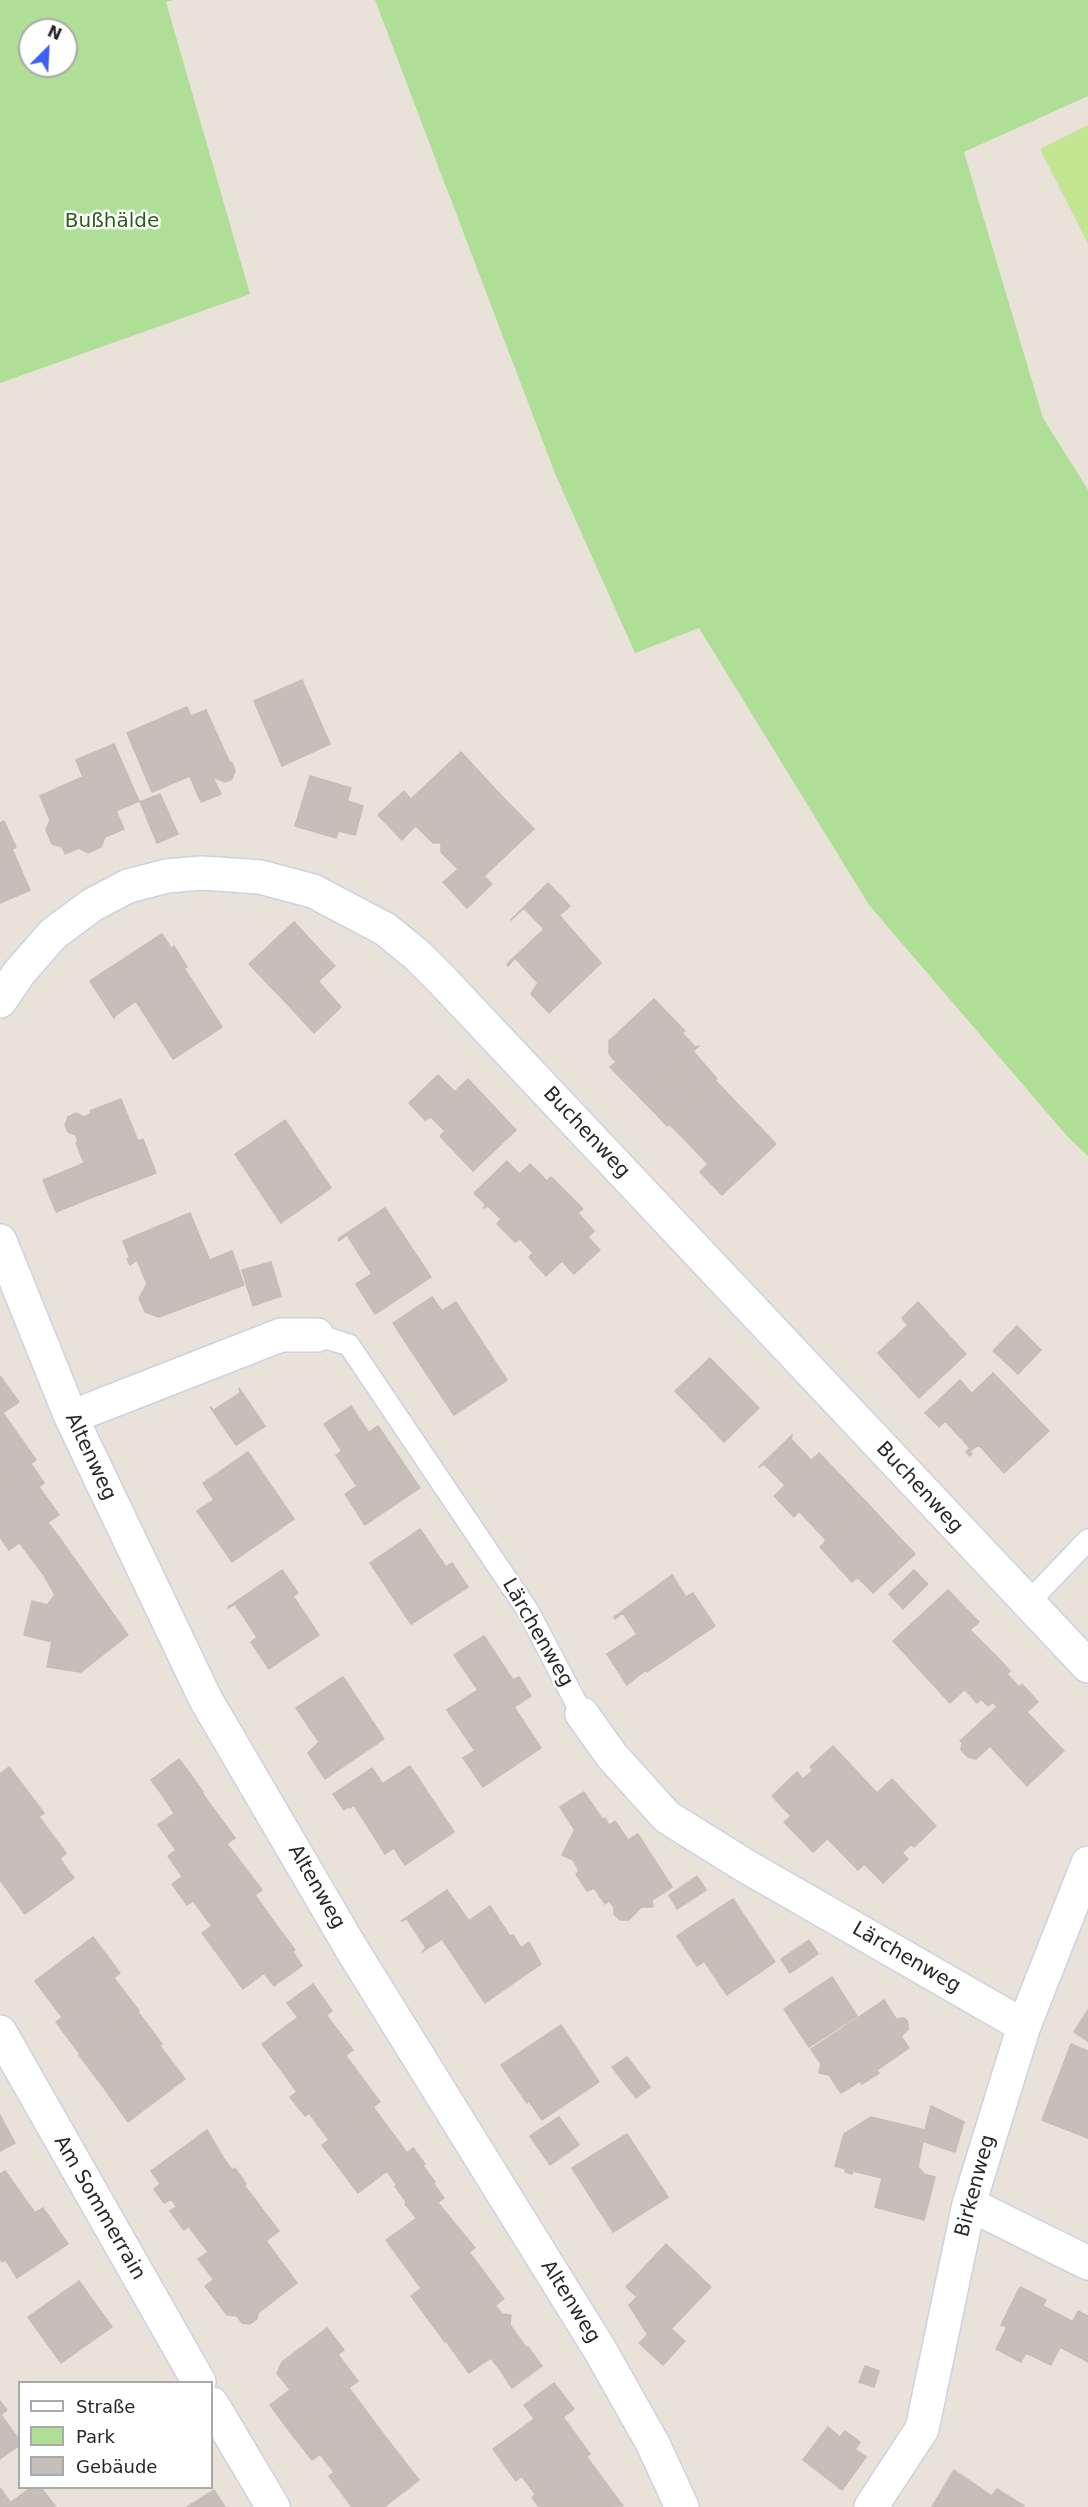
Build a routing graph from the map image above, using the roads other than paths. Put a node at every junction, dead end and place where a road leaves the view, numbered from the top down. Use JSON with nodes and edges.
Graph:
{"nodes":[{"id":1,"x":0,"y":1001,"type":"edge"},
{"id":2,"x":0,"y":1241,"type":"edge"},
{"id":3,"x":317,"y":1335,"type":"joint"},
{"id":4,"x":71,"y":1417,"type":"junction"},
{"id":5,"x":1088,"y":1540,"type":"edge"},
{"id":6,"x":1028,"y":1604,"type":"junction"},
{"id":7,"x":1088,"y":1666,"type":"edge"},
{"id":8,"x":582,"y":1714,"type":"joint"},
{"id":9,"x":1088,"y":1863,"type":"edge"},
{"id":10,"x":1024,"y":2026,"type":"junction"},
{"id":11,"x":0,"y":2032,"type":"edge"},
{"id":12,"x":969,"y":2204,"type":"junction"},
{"id":13,"x":1088,"y":2263,"type":"edge"},
{"id":14,"x":198,"y":2381,"type":"edge"},
{"id":15,"x":213,"y":2405,"type":"edge"},
{"id":16,"x":273,"y":2507,"type":"edge"},
{"id":17,"x":682,"y":2507,"type":"edge"},
{"id":18,"x":870,"y":2507,"type":"edge"}],
"edges":[{"from":1,"to":6,"type":"street","name":"Buchenweg"},
{"from":2,"to":4,"type":"street","name":"Altenweg"},
{"from":3,"to":4,"type":"street","name":"Lärchenweg"},
{"from":3,"to":8,"type":"lane","name":"Lärchenweg"},
{"from":4,"to":17,"type":"street","name":"Altenweg"},
{"from":5,"to":6,"type":"lane"},
{"from":6,"to":7,"type":"street","name":"Buchenweg"},
{"from":8,"to":10,"type":"street","name":"Lärchenweg"},
{"from":9,"to":10,"type":"street","name":"Birkenweg"},
{"from":10,"to":12,"type":"street","name":"Birkenweg"},
{"from":11,"to":14,"type":"street","name":"Am Sommerrain"},
{"from":12,"to":13,"type":"street"},
{"from":12,"to":18,"type":"street","name":"Birkenweg"},
{"from":15,"to":16,"type":"street"}]}
